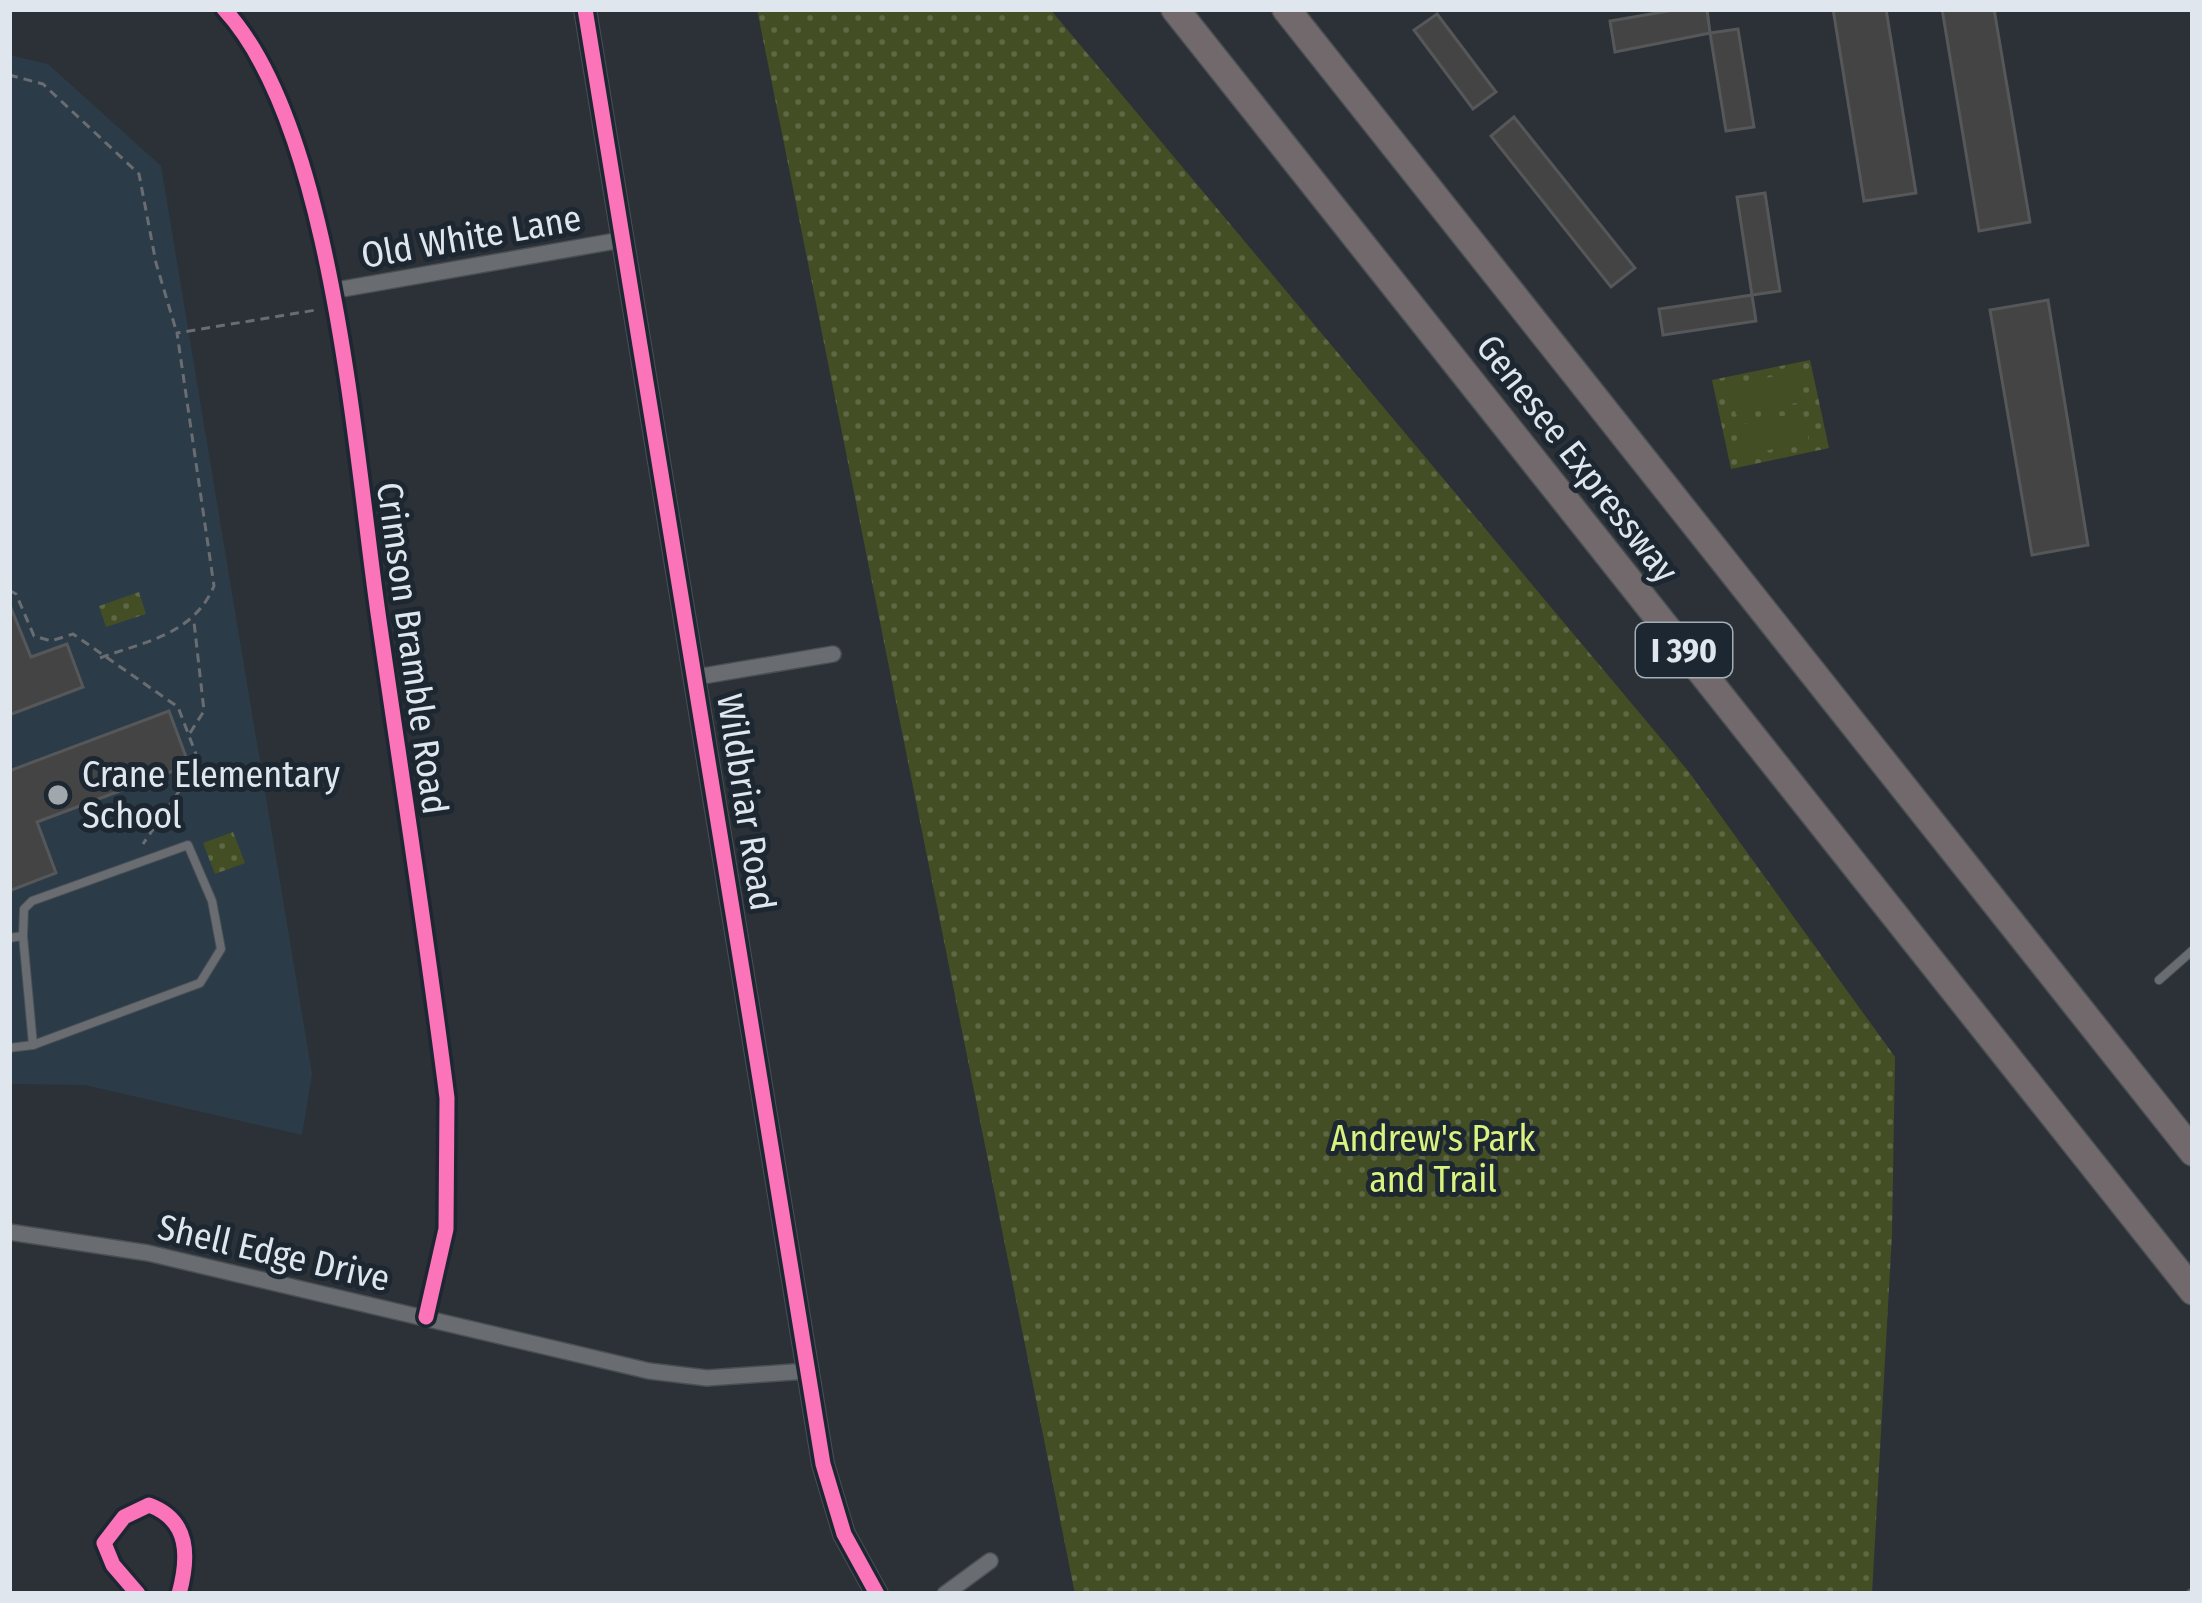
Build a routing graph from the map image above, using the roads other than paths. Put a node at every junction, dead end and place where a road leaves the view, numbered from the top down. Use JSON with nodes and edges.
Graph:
{"nodes":[{"id":1,"x":224,"y":9,"type":"edge"},
{"id":2,"x":584,"y":9,"type":"edge"},
{"id":3,"x":1175,"y":9,"type":"edge"},
{"id":4,"x":1286,"y":9,"type":"edge"},
{"id":5,"x":621,"y":240,"type":"junction"},
{"id":6,"x":333,"y":299,"type":"junction"},
{"id":7,"x":833,"y":654,"type":"dead end"},
{"id":8,"x":697,"y":677,"type":"junction"},
{"id":9,"x":23,"y":937,"type":"junction"},
{"id":10,"x":9,"y":938,"type":"edge"},
{"id":11,"x":2193,"y":950,"type":"edge"},
{"id":12,"x":2159,"y":980,"type":"dead end"},
{"id":13,"x":33,"y":1045,"type":"junction"},
{"id":14,"x":9,"y":1048,"type":"edge"},
{"id":15,"x":2193,"y":1152,"type":"edge"},
{"id":16,"x":9,"y":1232,"type":"edge"},
{"id":17,"x":2193,"y":1291,"type":"edge"},
{"id":18,"x":426,"y":1317,"type":"junction"},
{"id":19,"x":807,"y":1371,"type":"junction"},
{"id":20,"x":990,"y":1561,"type":"dead end"},
{"id":21,"x":138,"y":1594,"type":"edge"},
{"id":22,"x":178,"y":1594,"type":"edge"},
{"id":23,"x":877,"y":1594,"type":"edge"},
{"id":24,"x":945,"y":1594,"type":"edge"}],
"edges":[{"from":1,"to":6,"type":"street","name":"Crimson Bramble Road"},
{"from":2,"to":5,"type":"street","name":"Wildbriar Road"},
{"from":3,"to":17,"type":"highway","name":"Genesee Expressway","number":"I 390"},
{"from":4,"to":15,"type":"highway","name":"Genesee Expressway","number":"I 390"},
{"from":5,"to":6,"type":"street","name":"Old White Lane"},
{"from":5,"to":8,"type":"street","name":"Wildbriar Road"},
{"from":6,"to":18,"type":"street","name":"Crimson Bramble Road"},
{"from":7,"to":8,"type":"street"},
{"from":8,"to":19,"type":"street","name":"Wildbriar Road"},
{"from":9,"to":10,"type":"lane"},
{"from":9,"to":13,"type":"lane"},
{"from":9,"to":13,"type":"lane"},
{"from":11,"to":12,"type":"lane"},
{"from":13,"to":14,"type":"lane"},
{"from":16,"to":18,"type":"street","name":"Shell Edge Drive"},
{"from":18,"to":19,"type":"street","name":"Shell Edge Drive"},
{"from":19,"to":23,"type":"street","name":"Wildbriar Road"},
{"from":20,"to":24,"type":"street"},
{"from":21,"to":22,"type":"street"}]}
